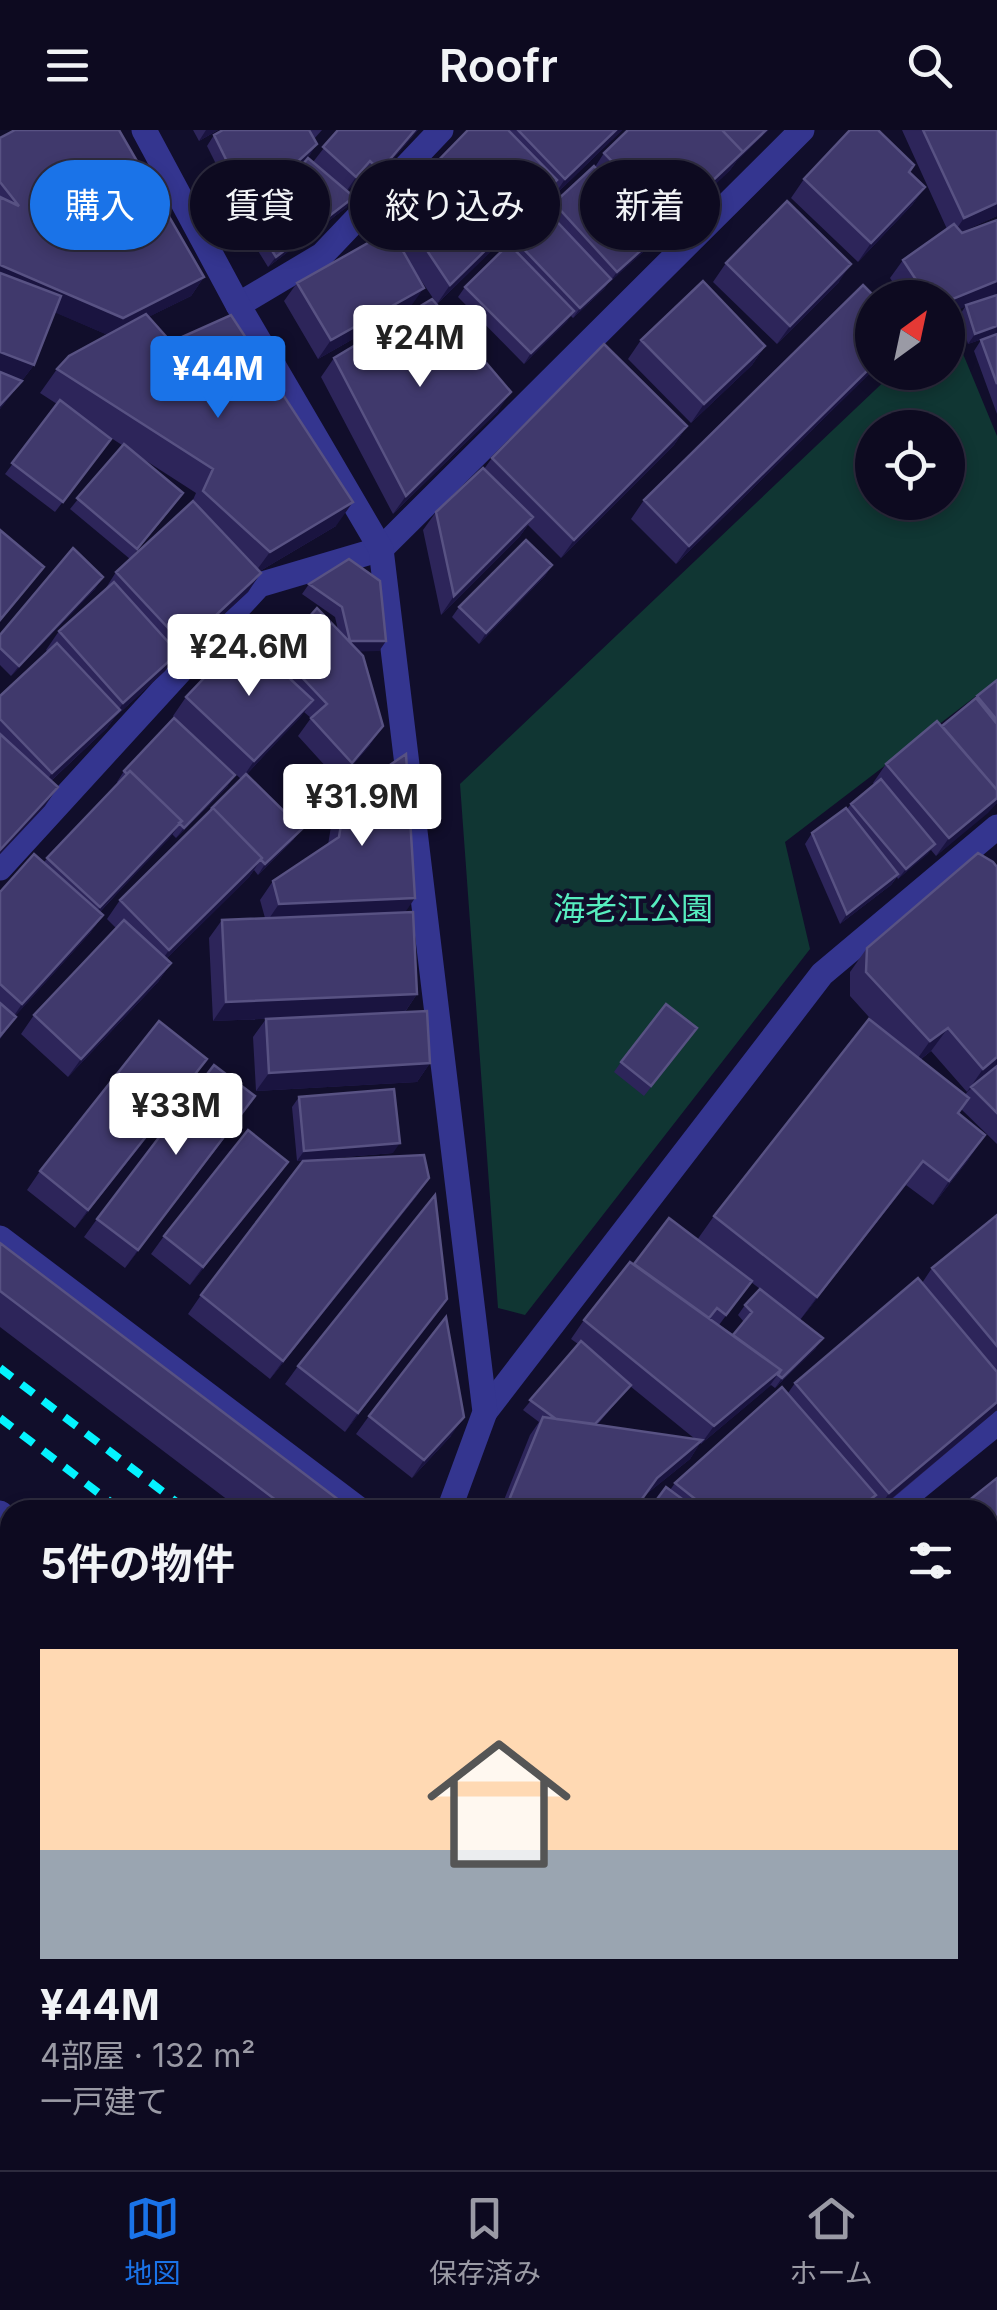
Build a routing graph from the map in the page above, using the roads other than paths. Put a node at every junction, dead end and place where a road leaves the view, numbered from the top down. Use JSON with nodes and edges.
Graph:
{"nodes":[{"id":1,"x":144,"y":130,"type":"edge"},
{"id":2,"x":441,"y":130,"type":"edge"},
{"id":3,"x":802,"y":130,"type":"edge"},
{"id":4,"x":238,"y":305,"type":"junction"},
{"id":5,"x":381,"y":549,"type":"junction"},
{"id":6,"x":997,"y":827,"type":"edge"},
{"id":7,"x":0,"y":868,"type":"edge"},
{"id":8,"x":0,"y":1238,"type":"edge"},
{"id":9,"x":485,"y":1412,"type":"junction"},
{"id":10,"x":997,"y":1424,"type":"edge"},
{"id":11,"x":347,"y":1500,"type":"edge"},
{"id":12,"x":452,"y":1500,"type":"edge"},
{"id":13,"x":902,"y":1500,"type":"edge"}],
"edges":[{"from":1,"to":4,"type":"street"},
{"from":2,"to":4,"type":"street"},
{"from":3,"to":5,"type":"street"},
{"from":4,"to":5,"type":"street"},
{"from":5,"to":7,"type":"street"},
{"from":5,"to":9,"type":"street"},
{"from":6,"to":9,"type":"street"},
{"from":8,"to":11,"type":"street"},
{"from":9,"to":12,"type":"street"},
{"from":10,"to":13,"type":"street"}]}
